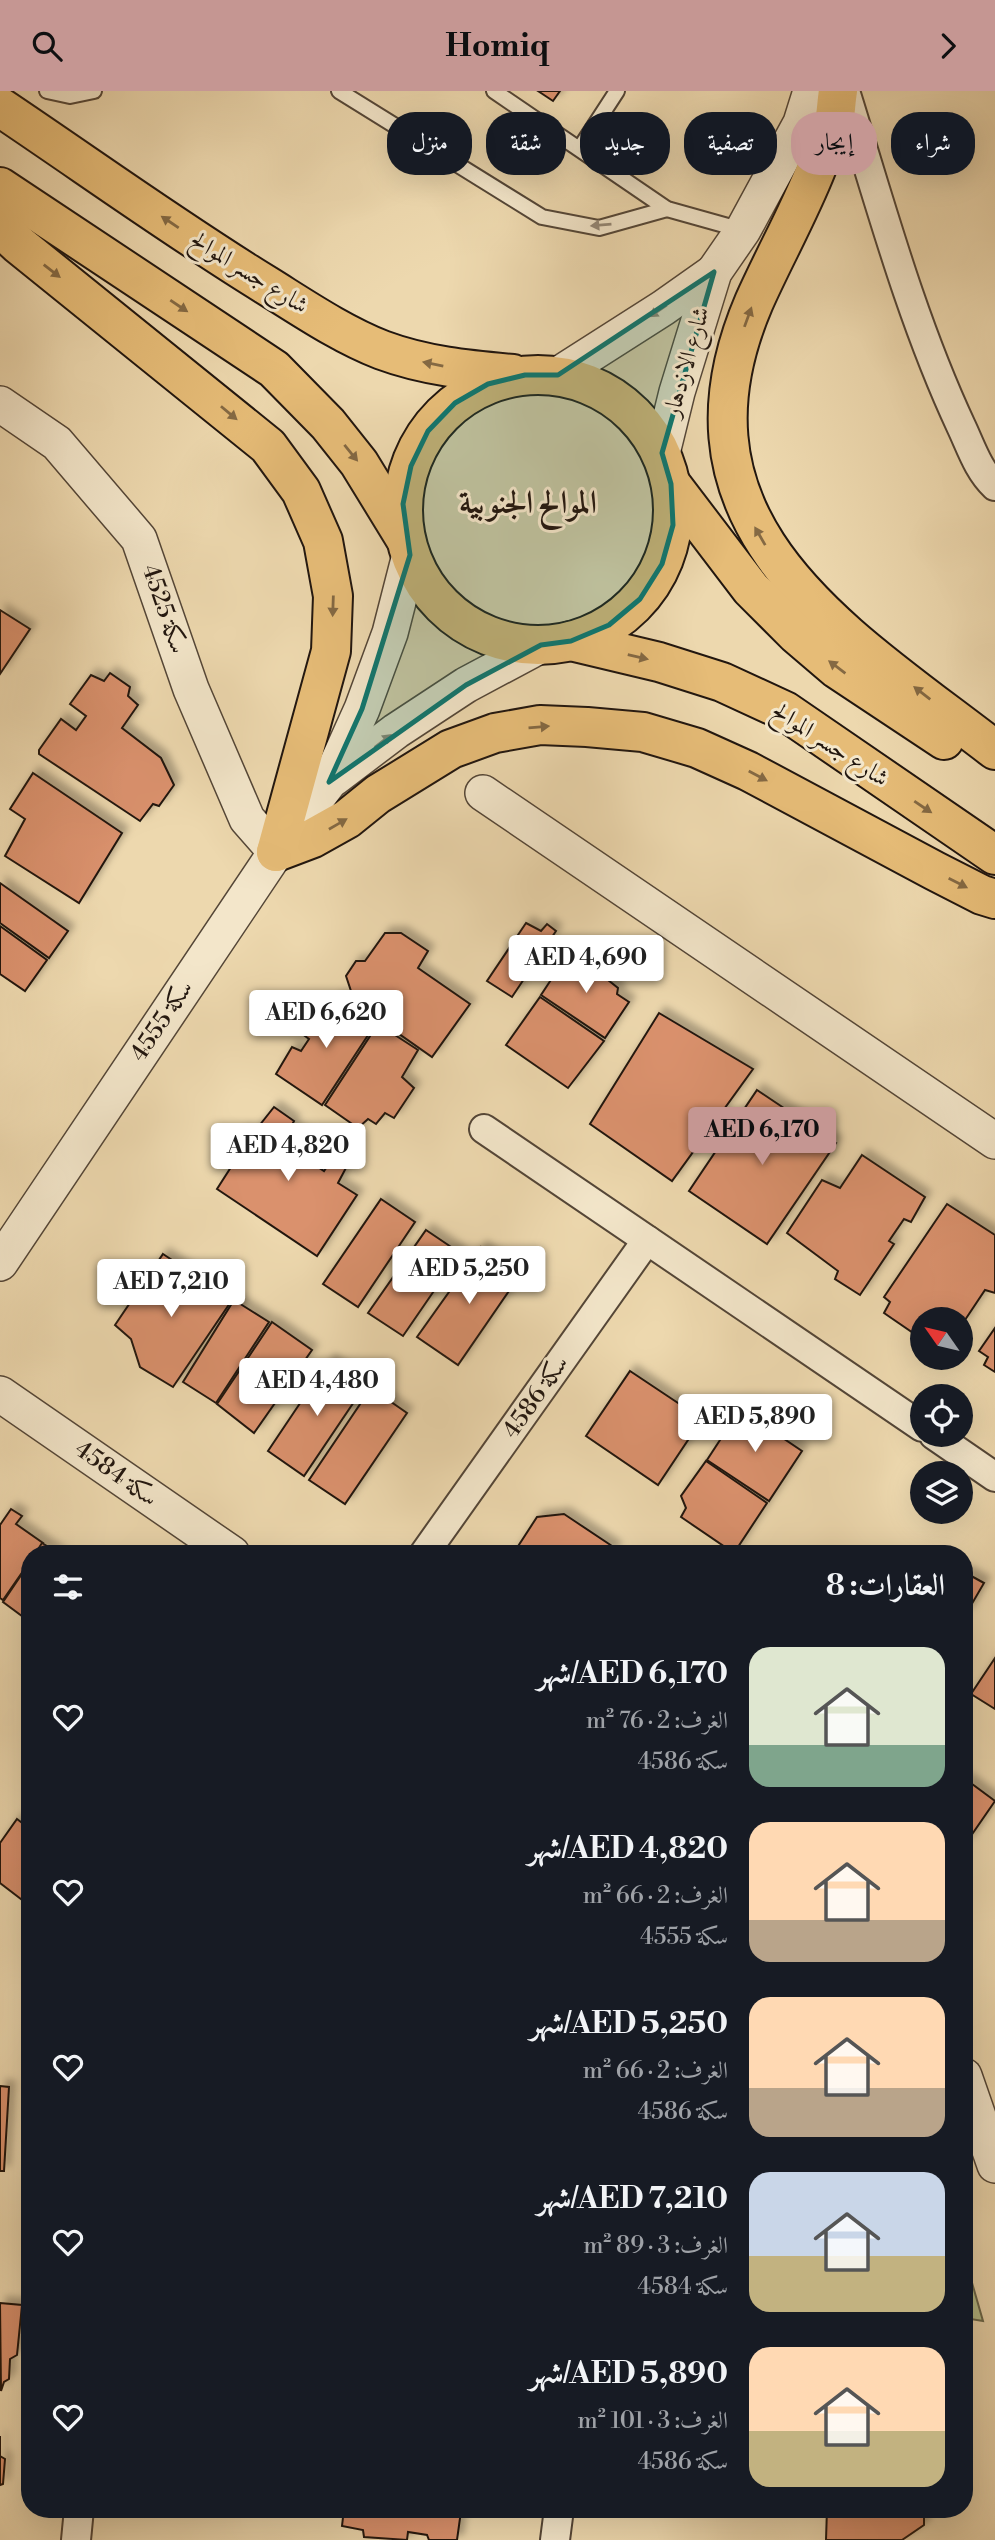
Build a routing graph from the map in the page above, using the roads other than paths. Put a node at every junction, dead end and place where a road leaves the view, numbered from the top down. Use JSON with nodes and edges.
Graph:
{"nodes":[{"id":1,"x":47,"y":91,"type":"edge"},
{"id":2,"x":94,"y":91,"type":"edge"},
{"id":3,"x":339,"y":91,"type":"edge"},
{"id":4,"x":494,"y":91,"type":"edge"},
{"id":5,"x":617,"y":91,"type":"edge"},
{"id":6,"x":811,"y":91,"type":"edge"},
{"id":7,"x":838,"y":91,"type":"edge"},
{"id":8,"x":845,"y":91,"type":"edge"},
{"id":9,"x":0,"y":107,"type":"edge"},
{"id":10,"x":603,"y":112,"type":"edge"},
{"id":11,"x":580,"y":148,"type":"edge"},
{"id":12,"x":619,"y":175,"type":"edge"},
{"id":13,"x":0,"y":187,"type":"edge"},
{"id":14,"x":667,"y":209,"type":"junction"},
{"id":15,"x":0,"y":227,"type":"edge"},
{"id":16,"x":743,"y":230,"type":"junction"},
{"id":17,"x":714,"y":272,"type":"junction"},
{"id":18,"x":542,"y":375,"type":"junction"},
{"id":19,"x":0,"y":404,"type":"edge"},
{"id":20,"x":667,"y":469,"type":"junction"},
{"id":21,"x":995,"y":486,"type":"edge"},
{"id":22,"x":409,"y":548,"type":"junction"},
{"id":23,"x":556,"y":643,"type":"junction"},
{"id":24,"x":995,"y":750,"type":"edge"},
{"id":25,"x":995,"y":774,"type":"edge"},
{"id":26,"x":329,"y":782,"type":"junction"},
{"id":27,"x":483,"y":793,"type":"dead end"},
{"id":28,"x":276,"y":852,"type":"junction"},
{"id":29,"x":995,"y":855,"type":"edge"},
{"id":30,"x":995,"y":899,"type":"edge"},
{"id":31,"x":484,"y":1129,"type":"dead end"},
{"id":32,"x":995,"y":1141,"type":"edge"},
{"id":33,"x":647,"y":1240,"type":"junction"},
{"id":34,"x":0,"y":1263,"type":"edge"},
{"id":35,"x":0,"y":1394,"type":"edge"},
{"id":36,"x":910,"y":1419,"type":"edge"},
{"id":37,"x":951,"y":1447,"type":"edge"},
{"id":38,"x":995,"y":1477,"type":"edge"},
{"id":39,"x":219,"y":1545,"type":"edge"},
{"id":40,"x":430,"y":1545,"type":"edge"},
{"id":41,"x":973,"y":2102,"type":"edge"},
{"id":42,"x":995,"y":2165,"type":"edge"},
{"id":43,"x":78,"y":2518,"type":"edge"},
{"id":44,"x":558,"y":2518,"type":"edge"},
{"id":45,"x":76,"y":2540,"type":"edge"},
{"id":46,"x":555,"y":2540,"type":"edge"}],
"edges":[{"from":1,"to":2,"type":"lane"},
{"from":14,"to":3,"type":"lane","one_way":true},
{"from":4,"to":11,"type":"lane"},
{"from":5,"to":10,"type":"lane"},
{"from":6,"to":16,"type":"street","name":"شارع الازدهار"},
{"from":24,"to":7,"type":"main road","one_way":true},
{"from":8,"to":21,"type":"street"},
{"from":18,"to":9,"type":"main road","name":"شارع جسر الموالح","one_way":true},
{"from":12,"to":14,"type":"lane"},
{"from":13,"to":22,"type":"main road","one_way":true},
{"from":14,"to":16,"type":"lane"},
{"from":15,"to":28,"type":"main road","one_way":true},
{"from":16,"to":17,"type":"street","name":"شارع الازدهار"},
{"from":17,"to":18,"type":"street","name":"شارع الازدهار","one_way":true},
{"from":17,"to":20,"type":"street","name":"شارع الازدهار"},
{"from":18,"to":20,"type":"main road","name":"شارع جسر الموالح"},
{"from":18,"to":22,"type":"main road"},
{"from":19,"to":28,"type":"street","name":"سكة 4525"},
{"from":20,"to":23,"type":"main road"},
{"from":25,"to":20,"type":"main road","one_way":true},
{"from":22,"to":23,"type":"main road","name":"شارع جسر الموالح"},
{"from":22,"to":26,"type":"street","name":"سكة 4555"},
{"from":26,"to":23,"type":"street","name":"سكة 4555","one_way":true},
{"from":23,"to":29,"type":"main road","name":"شارع جسر الموالح","one_way":true},
{"from":26,"to":28,"type":"street","name":"سكة 4555"},
{"from":27,"to":32,"type":"street"},
{"from":28,"to":30,"type":"main road","one_way":true},
{"from":28,"to":34,"type":"street","name":"سكة 4555"},
{"from":31,"to":33,"type":"street"},
{"from":33,"to":36,"type":"street"},
{"from":33,"to":40,"type":"street","name":"سكة 4586"},
{"from":35,"to":39,"type":"street","name":"سكة 4584"},
{"from":37,"to":38,"type":"street"},
{"from":41,"to":42,"type":"street"},
{"from":43,"to":45,"type":"street"},
{"from":44,"to":46,"type":"street"}]}
